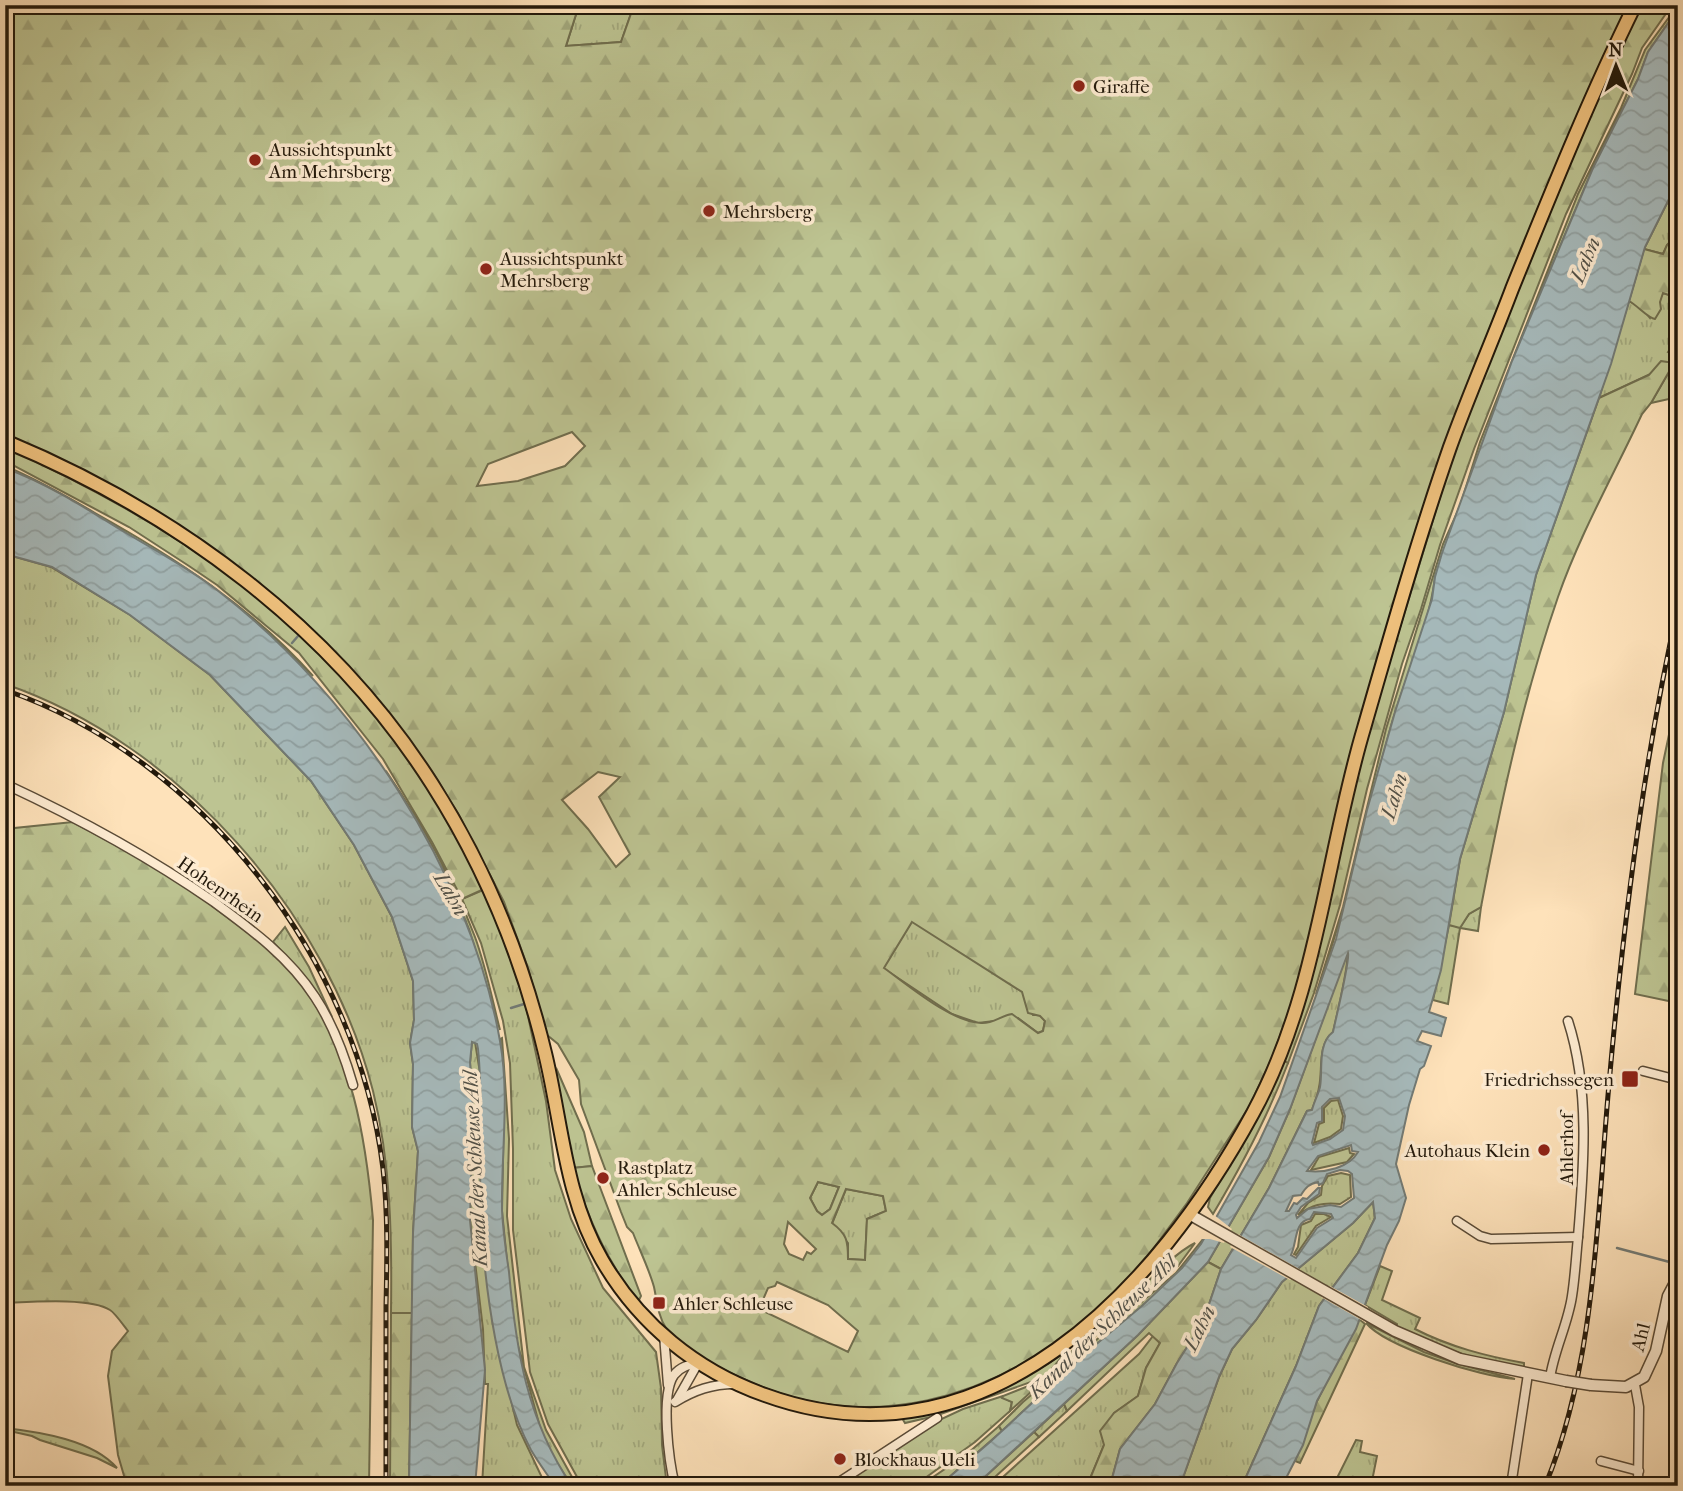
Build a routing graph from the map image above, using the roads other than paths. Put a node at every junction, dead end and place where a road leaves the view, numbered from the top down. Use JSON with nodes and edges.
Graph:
{"nodes":[{"id":1,"x":1634,"y":5,"type":"edge"},
{"id":2,"x":5,"y":441,"type":"edge"},
{"id":3,"x":5,"y":784,"type":"edge"},
{"id":4,"x":1568,"y":1021,"type":"dead end"},
{"id":5,"x":1643,"y":1070,"type":"dead end"},
{"id":6,"x":1678,"y":1080,"type":"edge"},
{"id":7,"x":353,"y":1085,"type":"dead end"},
{"id":8,"x":1194,"y":1217,"type":"junction"},
{"id":9,"x":1457,"y":1221,"type":"dead end"},
{"id":10,"x":1578,"y":1237,"type":"junction"},
{"id":11,"x":1678,"y":1277,"type":"edge"},
{"id":12,"x":664,"y":1335,"type":"junction"},
{"id":13,"x":698,"y":1363,"type":"junction"},
{"id":14,"x":1528,"y":1374,"type":"junction"},
{"id":15,"x":1550,"y":1378,"type":"junction"},
{"id":16,"x":737,"y":1384,"type":"junction"},
{"id":17,"x":1634,"y":1385,"type":"junction"},
{"id":18,"x":669,"y":1394,"type":"junction"},
{"id":19,"x":676,"y":1402,"type":"junction"},
{"id":20,"x":668,"y":1411,"type":"junction"},
{"id":21,"x":937,"y":1418,"type":"dead end"},
{"id":22,"x":1601,"y":1461,"type":"dead end"},
{"id":23,"x":1639,"y":1471,"type":"junction"},
{"id":24,"x":675,"y":1486,"type":"edge"},
{"id":25,"x":833,"y":1486,"type":"edge"},
{"id":26,"x":1511,"y":1486,"type":"edge"},
{"id":27,"x":1638,"y":1486,"type":"edge"}],
"edges":[{"from":1,"to":8,"type":"main road"},
{"from":2,"to":12,"type":"main road"},
{"from":3,"to":7,"type":"street","name":"Hohenrhein"},
{"from":4,"to":10,"type":"street","name":"Ahlerhof"},
{"from":5,"to":6,"type":"street"},
{"from":8,"to":14,"type":"street"},
{"from":8,"to":16,"type":"main road"},
{"from":9,"to":10,"type":"street"},
{"from":10,"to":15,"type":"street","name":"Ahlerhof"},
{"from":11,"to":17,"type":"street","name":"Ahl"},
{"from":12,"to":13,"type":"main road"},
{"from":12,"to":18,"type":"street"},
{"from":13,"to":16,"type":"main road"},
{"from":13,"to":18,"type":"street"},
{"from":13,"to":19,"type":"street"},
{"from":14,"to":15,"type":"street"},
{"from":14,"to":26,"type":"street"},
{"from":15,"to":17,"type":"street","bridge":true},
{"from":16,"to":19,"type":"street"},
{"from":17,"to":23,"type":"street"},
{"from":18,"to":20,"type":"street"},
{"from":19,"to":20,"type":"street"},
{"from":20,"to":24,"type":"street"},
{"from":21,"to":25,"type":"street"},
{"from":22,"to":23,"type":"street"},
{"from":23,"to":27,"type":"street"}]}
